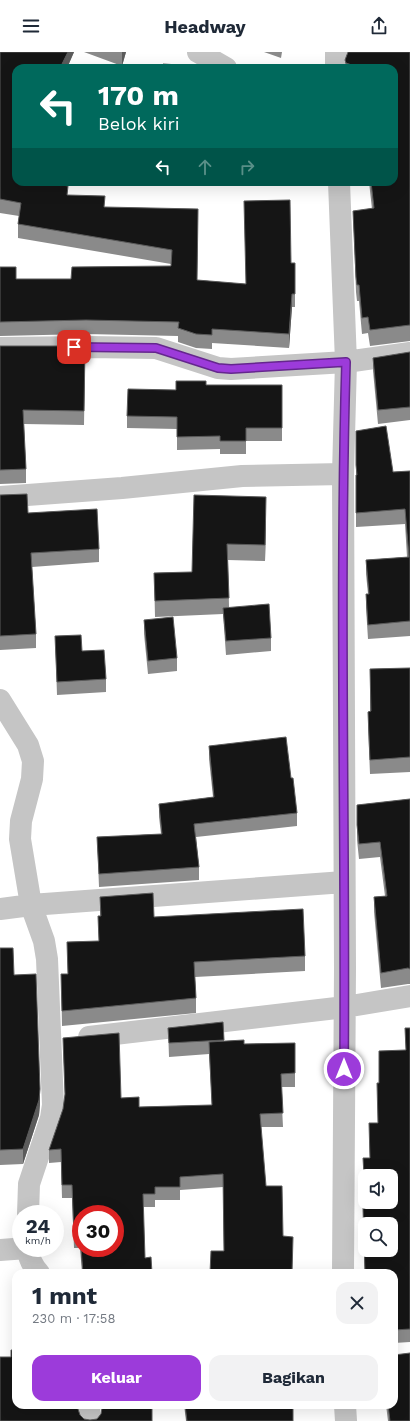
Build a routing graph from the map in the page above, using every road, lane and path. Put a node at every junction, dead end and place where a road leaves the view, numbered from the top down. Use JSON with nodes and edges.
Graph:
{"nodes":[{"id":1,"x":198,"y":52,"type":"edge"},
{"id":2,"x":336,"y":52,"type":"edge"},
{"id":3,"x":219,"y":64,"type":"edge"},
{"id":4,"x":336,"y":64,"type":"edge"},
{"id":5,"x":339,"y":186,"type":"edge"},
{"id":6,"x":0,"y":348,"type":"edge"},
{"id":7,"x":410,"y":353,"type":"edge"},
{"id":8,"x":346,"y":362,"type":"junction"},
{"id":9,"x":343,"y":474,"type":"junction"},
{"id":10,"x":0,"y":497,"type":"edge"},
{"id":11,"x":0,"y":700,"type":"edge"},
{"id":12,"x":344,"y":882,"type":"junction"},
{"id":13,"x":31,"y":905,"type":"junction"},
{"id":14,"x":0,"y":909,"type":"edge"},
{"id":15,"x":410,"y":996,"type":"edge"},
{"id":16,"x":345,"y":1007,"type":"junction"},
{"id":17,"x":50,"y":1040,"type":"junction"},
{"id":18,"x":28,"y":1205,"type":"edge"},
{"id":19,"x":0,"y":1250,"type":"edge"},
{"id":20,"x":36,"y":1269,"type":"edge"},
{"id":21,"x":343,"y":1269,"type":"edge"},
{"id":22,"x":89,"y":1409,"type":"edge"},
{"id":23,"x":345,"y":1409,"type":"edge"},
{"id":24,"x":90,"y":1421,"type":"edge"},
{"id":25,"x":346,"y":1421,"type":"edge"}],
"edges":[{"from":1,"to":3,"type":"street"},
{"from":2,"to":4,"type":"street"},
{"from":5,"to":8,"type":"street"},
{"from":6,"to":8,"type":"street"},
{"from":7,"to":8,"type":"street"},
{"from":8,"to":9,"type":"street"},
{"from":9,"to":10,"type":"street"},
{"from":9,"to":12,"type":"street"},
{"from":11,"to":13,"type":"street"},
{"from":12,"to":13,"type":"street"},
{"from":12,"to":16,"type":"street"},
{"from":13,"to":14,"type":"street"},
{"from":13,"to":17,"type":"street"},
{"from":15,"to":16,"type":"street"},
{"from":16,"to":17,"type":"street"},
{"from":16,"to":21,"type":"street"},
{"from":17,"to":18,"type":"street"},
{"from":19,"to":20,"type":"street"},
{"from":22,"to":24,"type":"street"},
{"from":23,"to":25,"type":"street"}]}
